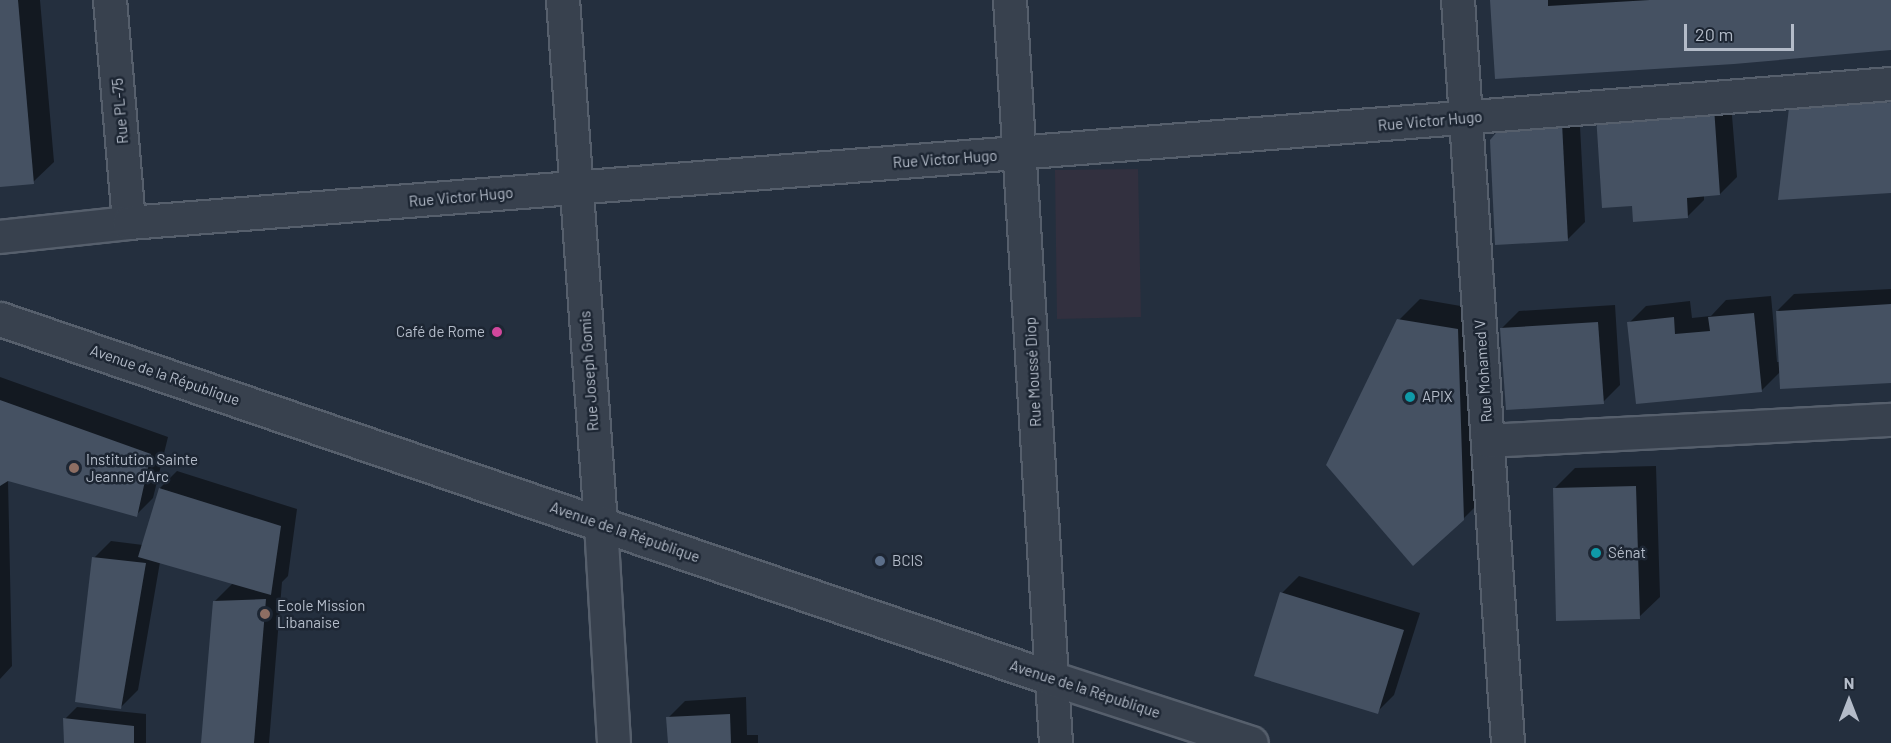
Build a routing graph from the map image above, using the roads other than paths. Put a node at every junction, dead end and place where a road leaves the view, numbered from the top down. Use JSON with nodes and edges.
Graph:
{"nodes":[{"id":1,"x":110,"y":0,"type":"edge"},
{"id":2,"x":563,"y":0,"type":"edge"},
{"id":3,"x":1010,"y":0,"type":"edge"},
{"id":4,"x":1458,"y":0,"type":"edge"},
{"id":5,"x":1891,"y":84,"type":"edge"},
{"id":6,"x":1466,"y":118,"type":"junction"},
{"id":7,"x":1020,"y":153,"type":"junction"},
{"id":8,"x":575,"y":188,"type":"junction"},
{"id":9,"x":129,"y":223,"type":"junction"},
{"id":10,"x":0,"y":237,"type":"edge"},
{"id":11,"x":0,"y":319,"type":"edge"},
{"id":12,"x":1891,"y":420,"type":"edge"},
{"id":13,"x":1488,"y":441,"type":"junction"},
{"id":14,"x":601,"y":524,"type":"junction"},
{"id":15,"x":1052,"y":678,"type":"junction"},
{"id":16,"x":614,"y":743,"type":"edge"},
{"id":17,"x":1056,"y":743,"type":"edge"},
{"id":18,"x":1251,"y":743,"type":"edge"},
{"id":19,"x":1508,"y":743,"type":"edge"}],
"edges":[{"from":1,"to":9,"type":"street","name":"Rue PL-75"},
{"from":2,"to":8,"type":"street","name":"Rue Joseph Gomis"},
{"from":3,"to":7,"type":"street","name":"Rue Moussé Diop"},
{"from":4,"to":6,"type":"street","name":"Rue Mohamed V"},
{"from":5,"to":6,"type":"street","name":"Rue Victor Hugo"},
{"from":6,"to":7,"type":"street","name":"Rue Victor Hugo"},
{"from":6,"to":13,"type":"street","name":"Rue Mohamed V"},
{"from":7,"to":8,"type":"street","name":"Rue Victor Hugo"},
{"from":7,"to":15,"type":"street","name":"Rue Moussé Diop"},
{"from":8,"to":9,"type":"street","name":"Rue Victor Hugo"},
{"from":8,"to":14,"type":"street","name":"Rue Joseph Gomis"},
{"from":9,"to":10,"type":"street","name":"Rue Victor Hugo"},
{"from":11,"to":14,"type":"street","name":"Avenue de la République"},
{"from":12,"to":13,"type":"street"},
{"from":13,"to":19,"type":"street","name":"Rue Mohamed V"},
{"from":14,"to":15,"type":"street","name":"Avenue de la République"},
{"from":14,"to":16,"type":"street","name":"Rue Joseph Gomis"},
{"from":15,"to":17,"type":"street","name":"Rue Moussé Diop"},
{"from":15,"to":18,"type":"street","name":"Avenue de la République"}]}
